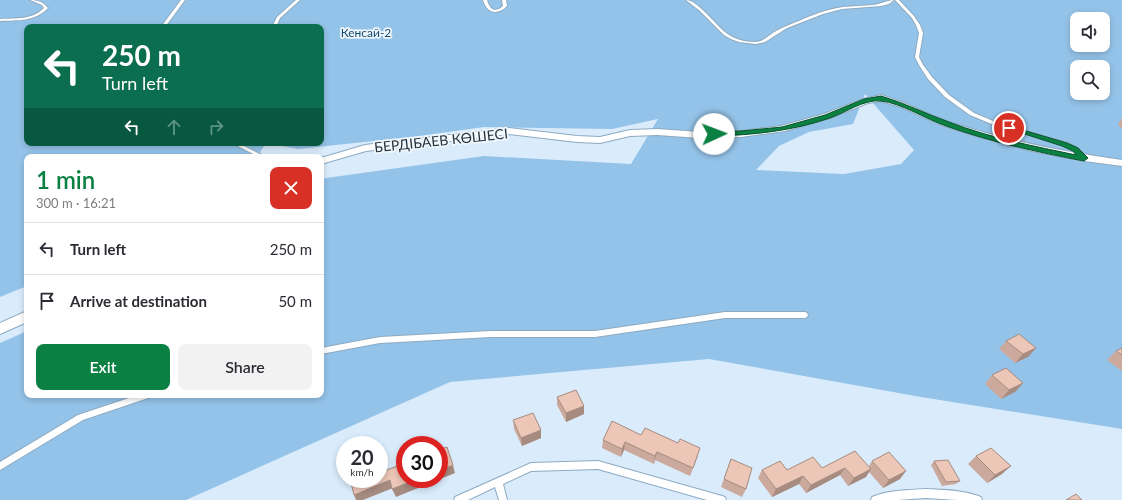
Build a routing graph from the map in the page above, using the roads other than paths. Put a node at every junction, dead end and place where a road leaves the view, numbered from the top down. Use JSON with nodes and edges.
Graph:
{"nodes":[{"id":1,"x":32,"y":0,"type":"edge"},
{"id":2,"x":183,"y":0,"type":"edge"},
{"id":3,"x":298,"y":0,"type":"edge"},
{"id":4,"x":485,"y":0,"type":"edge"},
{"id":5,"x":504,"y":0,"type":"edge"},
{"id":6,"x":688,"y":0,"type":"edge"},
{"id":7,"x":892,"y":0,"type":"edge"},
{"id":8,"x":897,"y":0,"type":"edge"},
{"id":9,"x":0,"y":20,"type":"edge"},
{"id":10,"x":165,"y":24,"type":"edge"},
{"id":11,"x":275,"y":24,"type":"edge"},
{"id":12,"x":240,"y":146,"type":"edge"},
{"id":13,"x":257,"y":154,"type":"edge"},
{"id":14,"x":1084,"y":158,"type":"junction"},
{"id":15,"x":324,"y":160,"type":"edge"},
{"id":16,"x":1122,"y":164,"type":"edge"},
{"id":17,"x":805,"y":315,"type":"dead end"},
{"id":18,"x":24,"y":317,"type":"edge"},
{"id":19,"x":0,"y":329,"type":"edge"},
{"id":20,"x":324,"y":350,"type":"edge"},
{"id":21,"x":139,"y":398,"type":"edge"},
{"id":22,"x":0,"y":466,"type":"edge"},
{"id":23,"x":498,"y":482,"type":"junction"},
{"id":24,"x":458,"y":500,"type":"edge"},
{"id":25,"x":503,"y":500,"type":"edge"},
{"id":26,"x":722,"y":500,"type":"edge"},
{"id":27,"x":875,"y":500,"type":"edge"},
{"id":28,"x":978,"y":500,"type":"edge"}],
"edges":[{"from":1,"to":9,"type":"lane"},
{"from":2,"to":10,"type":"lane"},
{"from":3,"to":11,"type":"lane"},
{"from":4,"to":5,"type":"lane"},
{"from":6,"to":7,"type":"lane"},
{"from":8,"to":14,"type":"lane"},
{"from":12,"to":13,"type":"lane"},
{"from":14,"to":15,"type":"street","name":"БЕРДІБАЕВ КӨШЕСІ"},
{"from":14,"to":16,"type":"street","name":"БЕРДІБАЕВ КӨШЕСІ"},
{"from":17,"to":20,"type":"lane"},
{"from":18,"to":19,"type":"street"},
{"from":21,"to":22,"type":"lane"},
{"from":23,"to":24,"type":"lane"},
{"from":23,"to":25,"type":"lane"},
{"from":23,"to":26,"type":"lane"},
{"from":27,"to":28,"type":"lane"}]}
